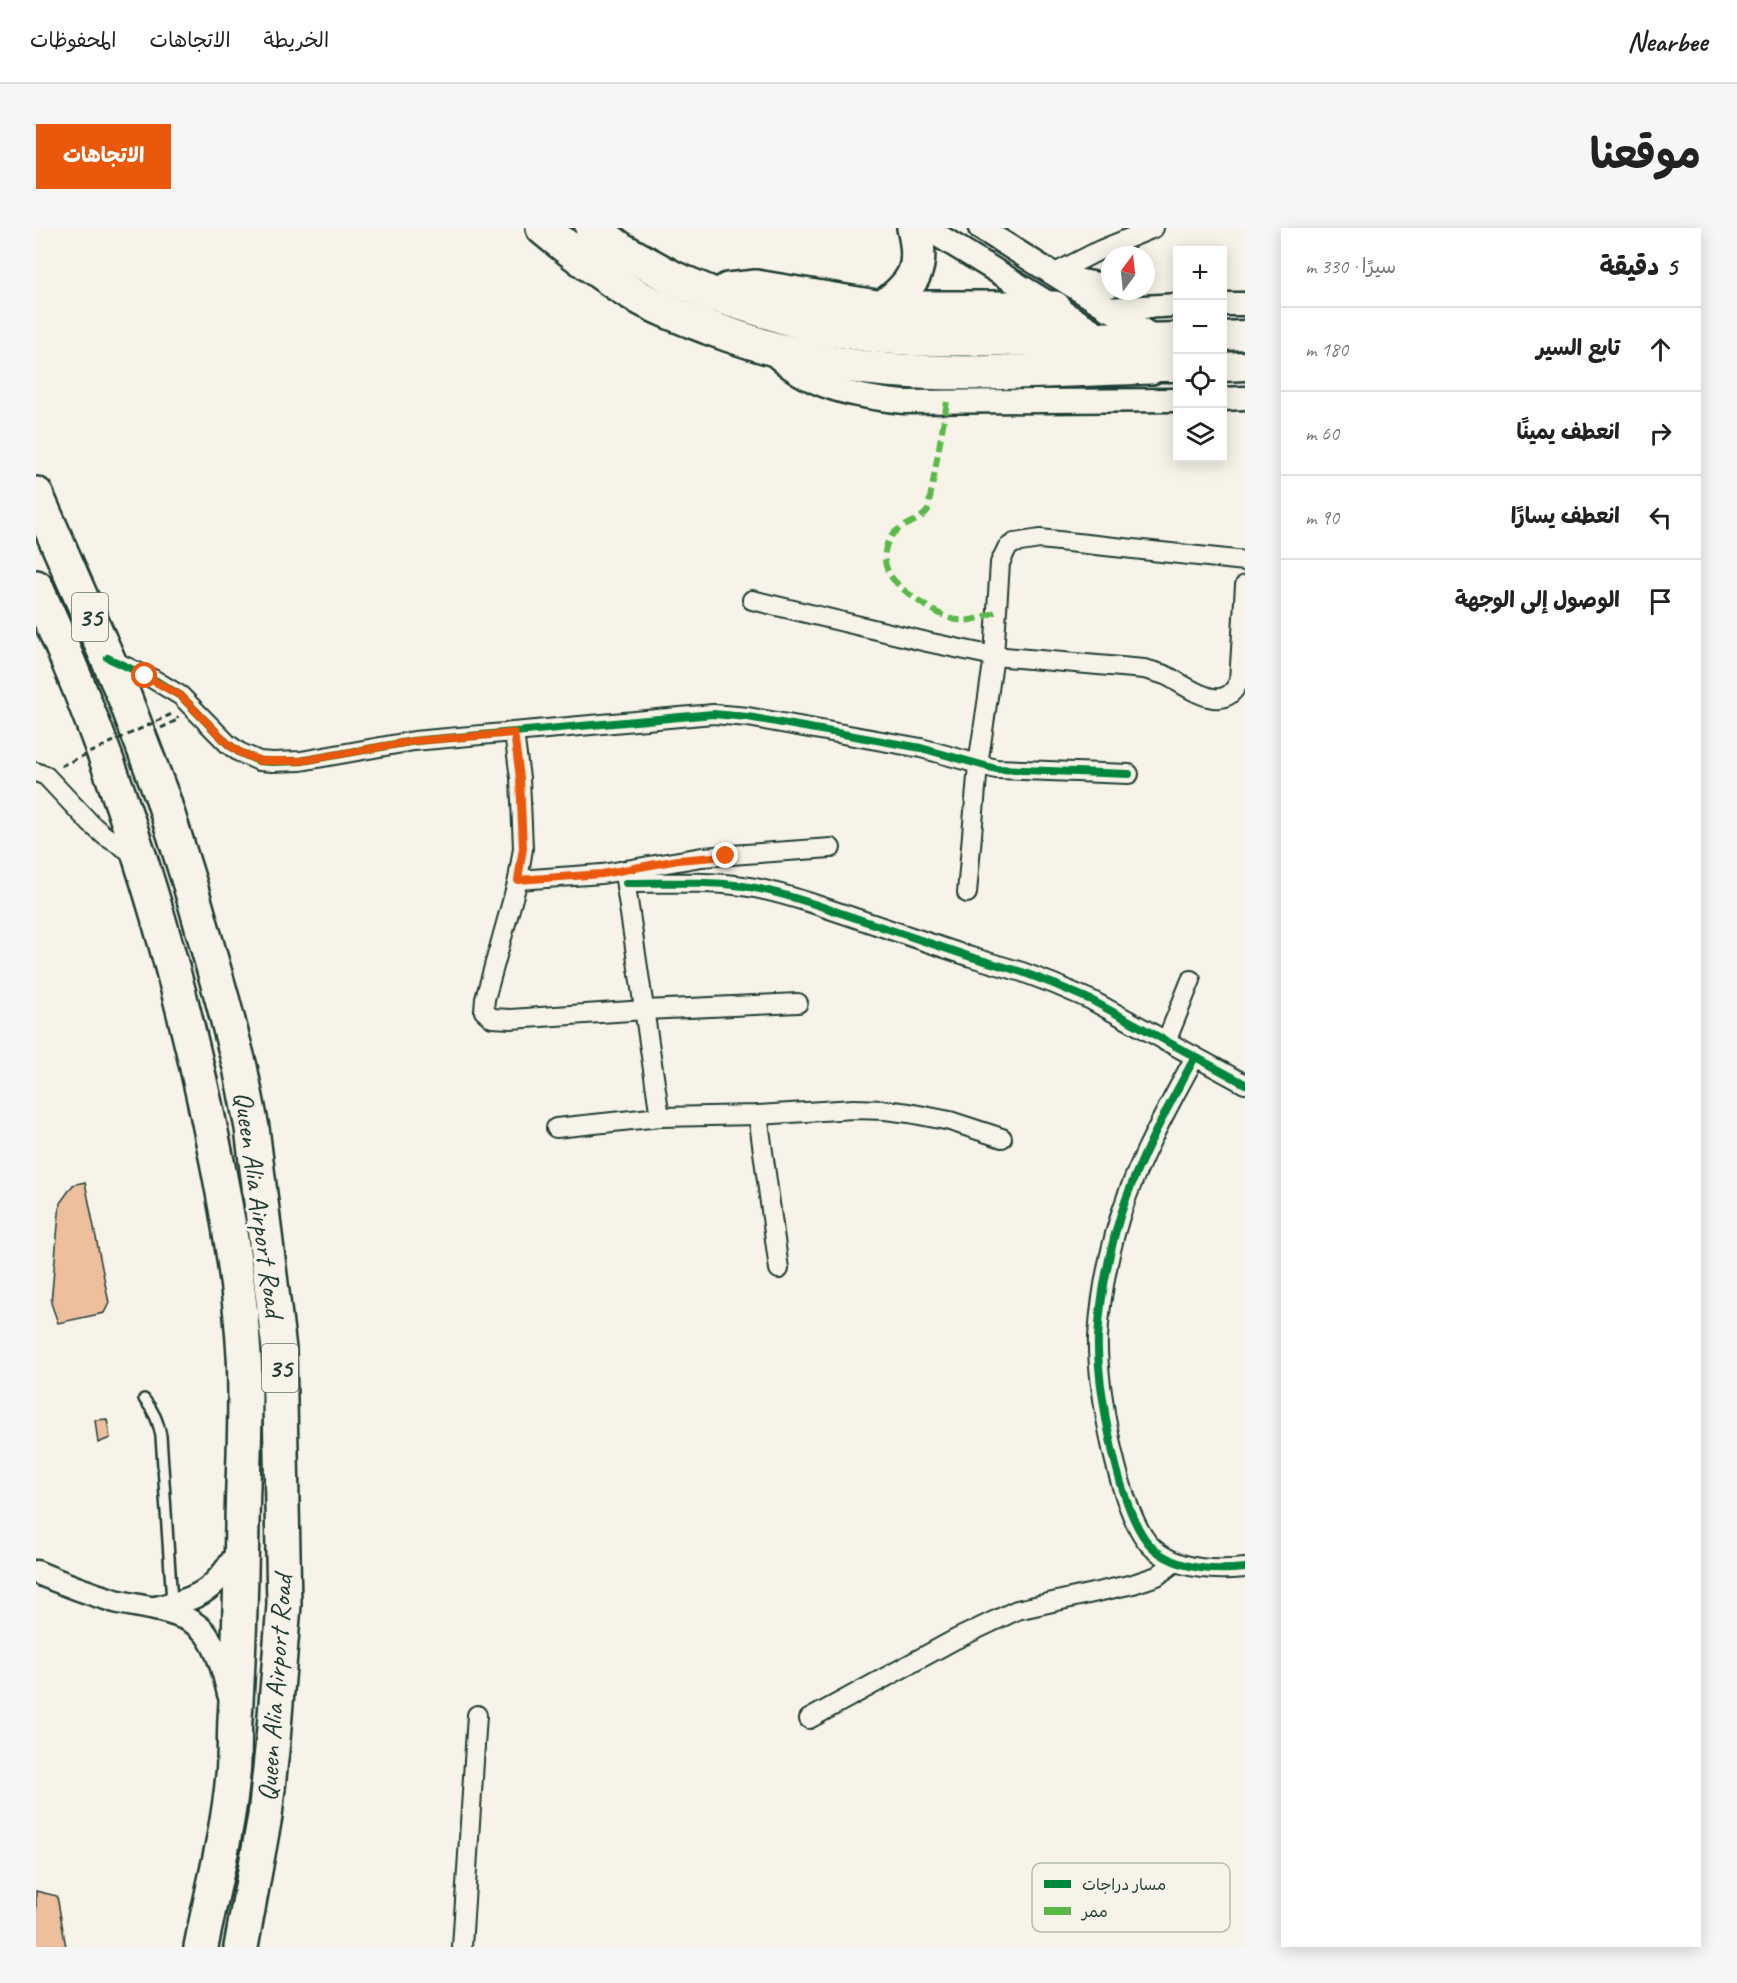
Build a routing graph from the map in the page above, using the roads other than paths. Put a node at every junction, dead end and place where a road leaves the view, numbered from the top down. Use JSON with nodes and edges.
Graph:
{"nodes":[{"id":1,"x":543,"y":228,"type":"edge"},
{"id":2,"x":592,"y":228,"type":"edge"},
{"id":3,"x":914,"y":228,"type":"edge"},
{"id":4,"x":927,"y":228,"type":"edge"},
{"id":5,"x":980,"y":228,"type":"edge"},
{"id":6,"x":1154,"y":228,"type":"edge"},
{"id":7,"x":1055,"y":286,"type":"junction"},
{"id":8,"x":1101,"y":286,"type":"edge"},
{"id":9,"x":1155,"y":293,"type":"edge"},
{"id":10,"x":711,"y":294,"type":"junction"},
{"id":11,"x":1173,"y":296,"type":"edge"},
{"id":12,"x":1227,"y":304,"type":"edge"},
{"id":13,"x":1245,"y":304,"type":"edge"},
{"id":14,"x":1173,"y":306,"type":"edge"},
{"id":15,"x":882,"y":308,"type":"junction"},
{"id":16,"x":1108,"y":324,"type":"junction"},
{"id":17,"x":1245,"y":335,"type":"edge"},
{"id":18,"x":1227,"y":336,"type":"edge"},
{"id":19,"x":769,"y":349,"type":"junction"},
{"id":20,"x":1168,"y":352,"type":"edge"},
{"id":21,"x":1245,"y":366,"type":"edge"},
{"id":22,"x":1227,"y":367,"type":"edge"},
{"id":23,"x":1245,"y":398,"type":"edge"},
{"id":24,"x":1227,"y":399,"type":"edge"},
{"id":25,"x":1173,"y":400,"type":"edge"},
{"id":26,"x":36,"y":494,"type":"edge"},
{"id":27,"x":1245,"y":561,"type":"edge"},
{"id":28,"x":1245,"y":585,"type":"edge"},
{"id":29,"x":36,"y":587,"type":"edge"},
{"id":30,"x":752,"y":600,"type":"dead end"},
{"id":31,"x":994,"y":656,"type":"junction"},
{"id":32,"x":108,"y":658,"type":"junction"},
{"id":33,"x":145,"y":676,"type":"junction"},
{"id":34,"x":140,"y":711,"type":"junction"},
{"id":35,"x":514,"y":733,"type":"junction"},
{"id":36,"x":978,"y":765,"type":"junction"},
{"id":37,"x":36,"y":772,"type":"edge"},
{"id":38,"x":1129,"y":774,"type":"dead end"},
{"id":39,"x":112,"y":823,"type":"junction"},
{"id":40,"x":831,"y":848,"type":"dead end"},
{"id":41,"x":625,"y":877,"type":"junction"},
{"id":42,"x":518,"y":880,"type":"junction"},
{"id":43,"x":967,"y":893,"type":"dead end"},
{"id":44,"x":1191,"y":980,"type":"dead end"},
{"id":45,"x":798,"y":1003,"type":"dead end"},
{"id":46,"x":645,"y":1010,"type":"junction"},
{"id":47,"x":1166,"y":1042,"type":"junction"},
{"id":48,"x":1195,"y":1057,"type":"junction"},
{"id":49,"x":1245,"y":1084,"type":"edge"},
{"id":50,"x":758,"y":1115,"type":"junction"},
{"id":51,"x":660,"y":1117,"type":"junction"},
{"id":52,"x":556,"y":1128,"type":"dead end"},
{"id":53,"x":1002,"y":1138,"type":"dead end"},
{"id":54,"x":779,"y":1269,"type":"dead end"},
{"id":55,"x":144,"y":1399,"type":"dead end"},
{"id":56,"x":242,"y":1544,"type":"junction"},
{"id":57,"x":1175,"y":1562,"type":"junction"},
{"id":58,"x":1245,"y":1568,"type":"edge"},
{"id":59,"x":36,"y":1572,"type":"edge"},
{"id":60,"x":162,"y":1607,"type":"junction"},
{"id":61,"x":477,"y":1715,"type":"dead end"},
{"id":62,"x":809,"y":1719,"type":"dead end"},
{"id":63,"x":235,"y":1724,"type":"junction"},
{"id":64,"x":201,"y":1947,"type":"edge"},
{"id":65,"x":241,"y":1947,"type":"edge"},
{"id":66,"x":462,"y":1947,"type":"edge"}],
"edges":[{"from":1,"to":19,"type":"highway"},
{"from":2,"to":10,"type":"highway"},
{"from":3,"to":15,"type":"highway"},
{"from":4,"to":7,"type":"street"},
{"from":5,"to":7,"type":"street"},
{"from":6,"to":7,"type":"street"},
{"from":7,"to":8,"type":"street"},
{"from":7,"to":15,"type":"highway"},
{"from":7,"to":16,"type":"street"},
{"from":7,"to":16,"type":"street"},
{"from":7,"to":16,"type":"street"},
{"from":9,"to":11,"type":"street"},
{"from":10,"to":15,"type":"highway"},
{"from":10,"to":16,"type":"highway"},
{"from":12,"to":13,"type":"street"},
{"from":14,"to":16,"type":"street"},
{"from":16,"to":20,"type":"main road"},
{"from":17,"to":18,"type":"main road"},
{"from":19,"to":20,"type":"highway"},
{"from":19,"to":25,"type":"street"},
{"from":21,"to":22,"type":"main road"},
{"from":23,"to":24,"type":"street"},
{"from":26,"to":32,"type":"highway","name":"Queen Alia Airport Road","number":"35"},
{"from":27,"to":31,"type":"street"},
{"from":28,"to":31,"type":"street"},
{"from":29,"to":39,"type":"highway","name":"Queen Alia Airport Road","number":"35"},
{"from":30,"to":31,"type":"street"},
{"from":31,"to":36,"type":"street"},
{"from":32,"to":33,"type":"street"},
{"from":32,"to":34,"type":"highway","name":"Queen Alia Airport Road","number":"35"},
{"from":33,"to":34,"type":"street"},
{"from":33,"to":35,"type":"street"},
{"from":34,"to":65,"type":"highway","name":"Queen Alia Airport Road","number":"35"},
{"from":35,"to":36,"type":"street"},
{"from":35,"to":42,"type":"street"},
{"from":36,"to":38,"type":"street"},
{"from":36,"to":43,"type":"street"},
{"from":37,"to":39,"type":"street"},
{"from":39,"to":56,"type":"highway","name":"Queen Alia Airport Road","number":"35"},
{"from":40,"to":41,"type":"street"},
{"from":41,"to":42,"type":"street"},
{"from":41,"to":46,"type":"street"},
{"from":41,"to":47,"type":"street"},
{"from":42,"to":46,"type":"street"},
{"from":44,"to":47,"type":"street"},
{"from":45,"to":46,"type":"street"},
{"from":46,"to":51,"type":"street"},
{"from":47,"to":48,"type":"street"},
{"from":48,"to":49,"type":"street"},
{"from":48,"to":57,"type":"street"},
{"from":50,"to":51,"type":"street"},
{"from":50,"to":53,"type":"street"},
{"from":50,"to":54,"type":"street"},
{"from":51,"to":52,"type":"street"},
{"from":55,"to":60,"type":"lane"},
{"from":56,"to":60,"type":"street"},
{"from":56,"to":63,"type":"highway","name":"Queen Alia Airport Road","number":"35"},
{"from":57,"to":58,"type":"street"},
{"from":57,"to":62,"type":"street"},
{"from":59,"to":60,"type":"street"},
{"from":60,"to":63,"type":"street"},
{"from":61,"to":66,"type":"street"},
{"from":63,"to":64,"type":"highway","name":"Queen Alia Airport Road","number":"35"}]}
